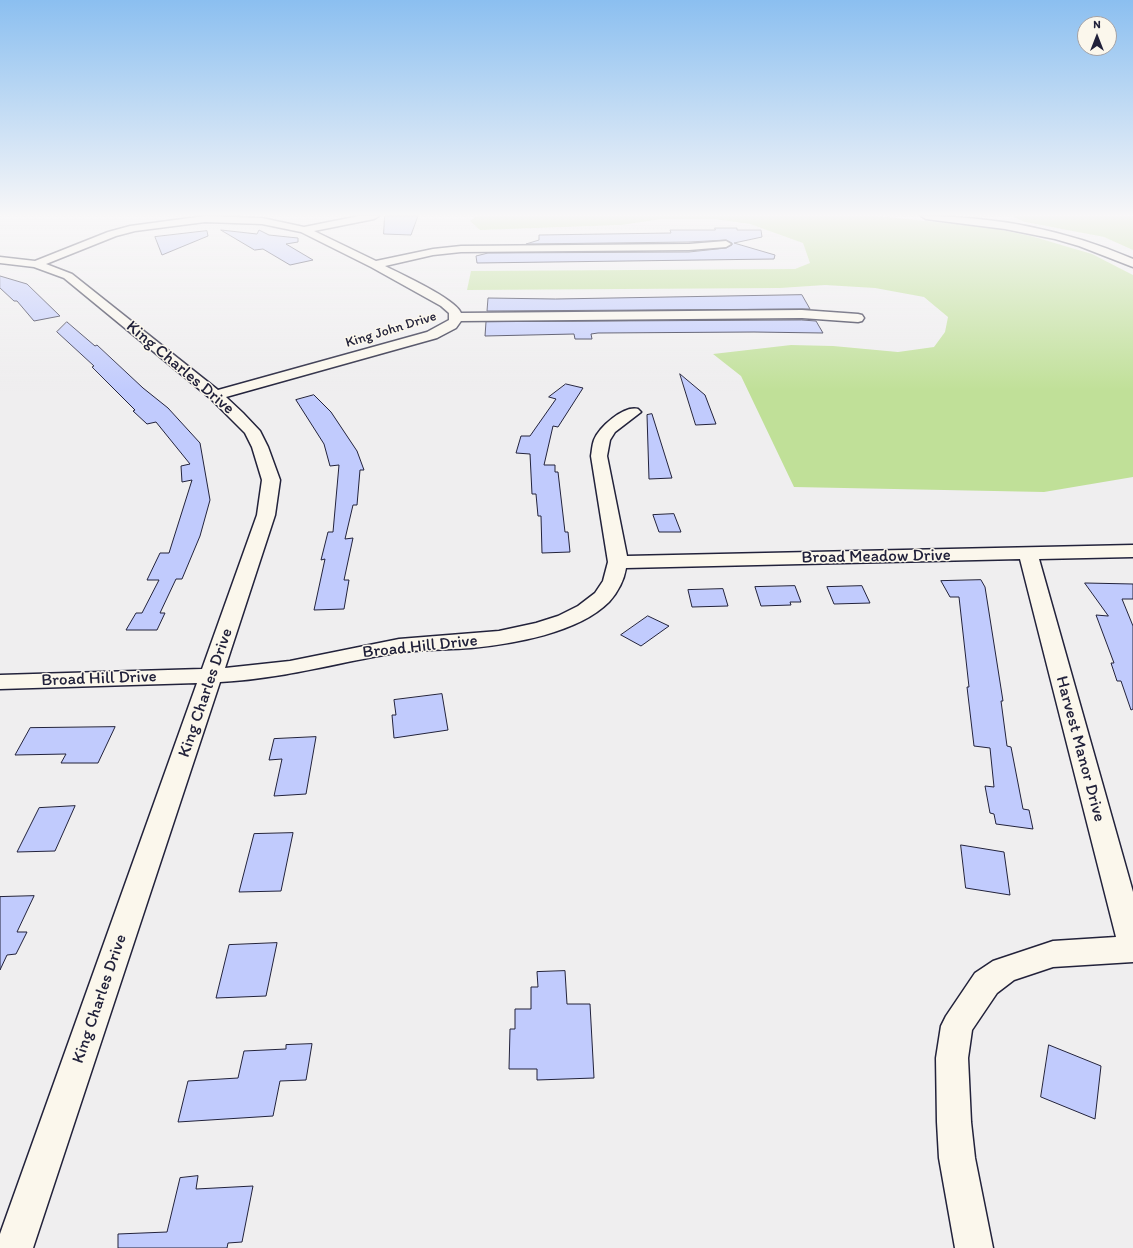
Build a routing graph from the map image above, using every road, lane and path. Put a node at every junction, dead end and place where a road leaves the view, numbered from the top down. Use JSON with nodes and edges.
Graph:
{"nodes":[{"id":1,"x":63,"y":274,"type":"edge"},
{"id":2,"x":392,"y":274,"type":"edge"},
{"id":3,"x":456,"y":317,"type":"junction"},
{"id":4,"x":858,"y":318,"type":"dead end"},
{"id":5,"x":215,"y":395,"type":"junction"},
{"id":6,"x":633,"y":412,"type":"dead end"},
{"id":7,"x":1133,"y":551,"type":"edge"},
{"id":8,"x":1028,"y":554,"type":"junction"},
{"id":9,"x":618,"y":562,"type":"junction"},
{"id":10,"x":212,"y":675,"type":"junction"},
{"id":11,"x":0,"y":682,"type":"edge"},
{"id":12,"x":1133,"y":944,"type":"edge"},
{"id":13,"x":1133,"y":949,"type":"edge"},
{"id":14,"x":14,"y":1248,"type":"edge"},
{"id":15,"x":974,"y":1248,"type":"edge"}],
"edges":[{"from":1,"to":5,"type":"street","name":"King Charles Drive"},
{"from":2,"to":3,"type":"street","name":"King John Drive"},
{"from":3,"to":4,"type":"street"},
{"from":3,"to":5,"type":"street","name":"King John Drive"},
{"from":5,"to":10,"type":"street","name":"King Charles Drive"},
{"from":6,"to":9,"type":"street","name":"Broad Hill Drive"},
{"from":7,"to":8,"type":"street","name":"Broad Meadow Drive"},
{"from":8,"to":9,"type":"street","name":"Broad Meadow Drive"},
{"from":8,"to":12,"type":"street","name":"Harvest Manor Drive"},
{"from":9,"to":10,"type":"street","name":"Broad Hill Drive"},
{"from":10,"to":11,"type":"street","name":"Broad Hill Drive"},
{"from":10,"to":14,"type":"street","name":"King Charles Drive"},
{"from":13,"to":15,"type":"street"}]}
